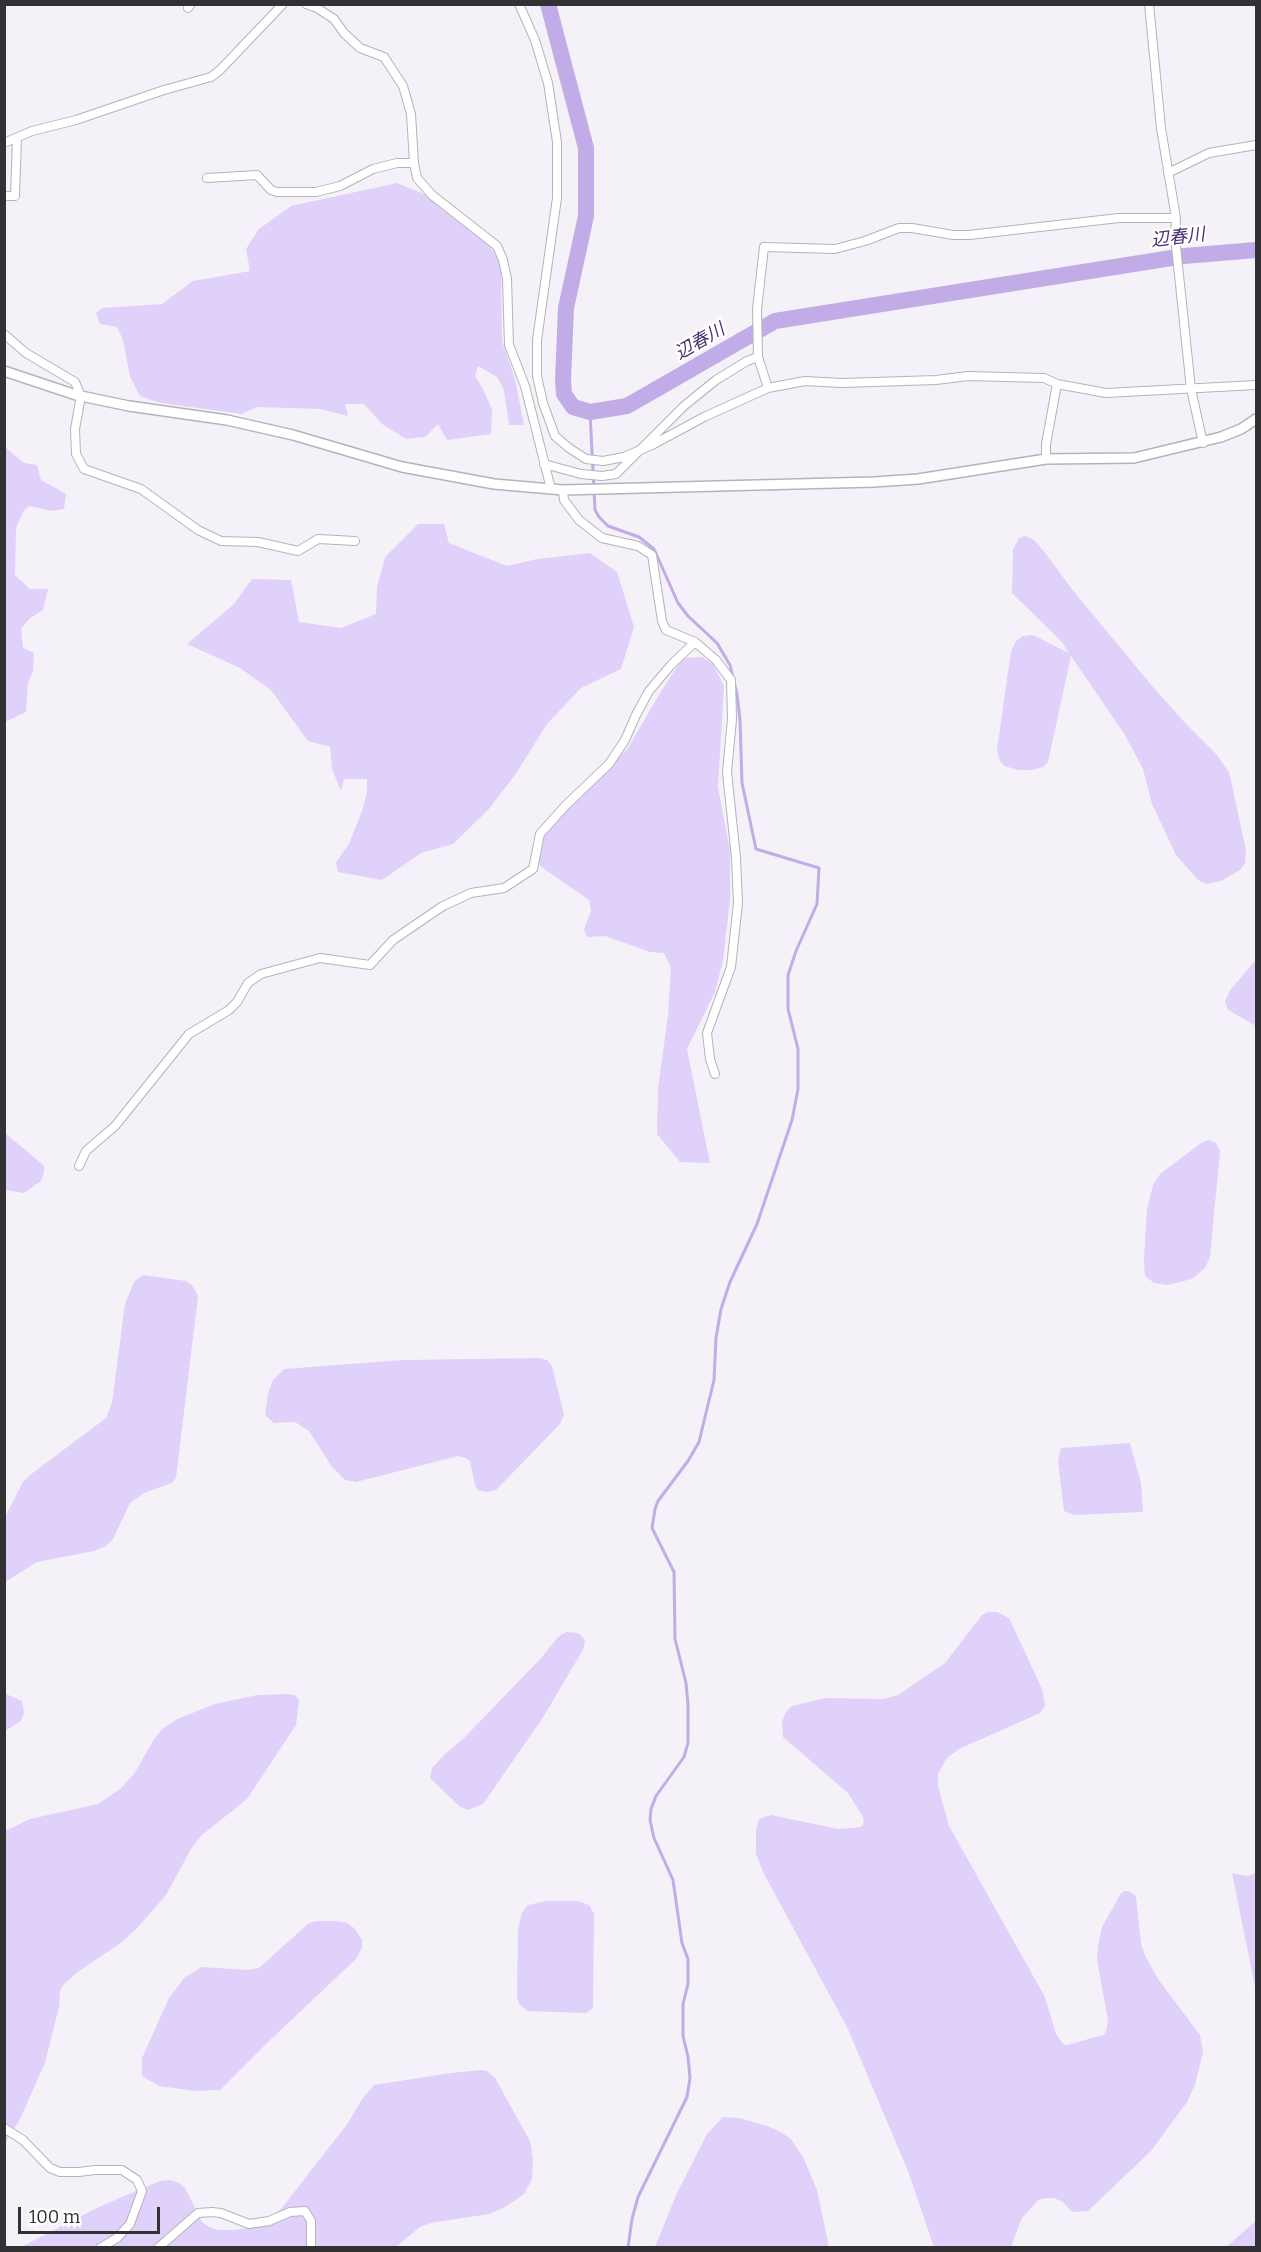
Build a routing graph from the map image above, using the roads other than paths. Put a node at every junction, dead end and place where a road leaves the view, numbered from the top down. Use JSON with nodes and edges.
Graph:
{"nodes":[{"id":1,"x":283,"y":4,"type":"edge"},
{"id":2,"x":306,"y":4,"type":"edge"},
{"id":3,"x":519,"y":4,"type":"edge"},
{"id":4,"x":1149,"y":4,"type":"edge"},
{"id":5,"x":17,"y":138,"type":"junction"},
{"id":6,"x":4,"y":143,"type":"edge"},
{"id":7,"x":1257,"y":145,"type":"edge"},
{"id":8,"x":414,"y":163,"type":"junction"},
{"id":9,"x":1168,"y":173,"type":"junction"},
{"id":10,"x":207,"y":178,"type":"dead end"},
{"id":11,"x":4,"y":196,"type":"edge"},
{"id":12,"x":1176,"y":218,"type":"junction"},
{"id":13,"x":4,"y":334,"type":"edge"},
{"id":14,"x":758,"y":354,"type":"junction"},
{"id":15,"x":4,"y":371,"type":"edge"},
{"id":16,"x":1057,"y":384,"type":"junction"},
{"id":17,"x":1257,"y":385,"type":"edge"},
{"id":18,"x":768,"y":388,"type":"junction"},
{"id":19,"x":1191,"y":389,"type":"junction"},
{"id":20,"x":81,"y":396,"type":"junction"},
{"id":21,"x":1257,"y":419,"type":"edge"},
{"id":22,"x":1203,"y":443,"type":"junction"},
{"id":23,"x":639,"y":451,"type":"junction"},
{"id":24,"x":1046,"y":459,"type":"junction"},
{"id":25,"x":544,"y":464,"type":"junction"},
{"id":26,"x":551,"y":489,"type":"junction"},
{"id":27,"x":562,"y":490,"type":"junction"},
{"id":28,"x":355,"y":541,"type":"dead end"},
{"id":29,"x":695,"y":642,"type":"junction"},
{"id":30,"x":715,"y":1074,"type":"dead end"},
{"id":31,"x":79,"y":1166,"type":"dead end"},
{"id":32,"x":4,"y":2128,"type":"edge"},
{"id":33,"x":100,"y":2247,"type":"edge"},
{"id":34,"x":158,"y":2247,"type":"edge"},
{"id":35,"x":310,"y":2247,"type":"edge"}],
"edges":[{"from":1,"to":5,"type":"street"},
{"from":2,"to":8,"type":"street"},
{"from":3,"to":23,"type":"street"},
{"from":4,"to":9,"type":"street"},
{"from":5,"to":6,"type":"street"},
{"from":5,"to":11,"type":"street"},
{"from":7,"to":9,"type":"street"},
{"from":8,"to":10,"type":"street"},
{"from":8,"to":25,"type":"street"},
{"from":9,"to":12,"type":"street"},
{"from":12,"to":14,"type":"street"},
{"from":12,"to":19,"type":"street"},
{"from":13,"to":20,"type":"street"},
{"from":14,"to":18,"type":"street"},
{"from":14,"to":23,"type":"street"},
{"from":15,"to":20,"type":"street"},
{"from":16,"to":18,"type":"street"},
{"from":16,"to":19,"type":"street"},
{"from":16,"to":24,"type":"street"},
{"from":17,"to":19,"type":"street"},
{"from":18,"to":23,"type":"street"},
{"from":19,"to":22,"type":"street"},
{"from":20,"to":26,"type":"street"},
{"from":20,"to":28,"type":"street"},
{"from":21,"to":22,"type":"street"},
{"from":22,"to":24,"type":"street"},
{"from":23,"to":25,"type":"street"},
{"from":24,"to":27,"type":"street"},
{"from":25,"to":26,"type":"street"},
{"from":26,"to":27,"type":"street"},
{"from":27,"to":29,"type":"street"},
{"from":29,"to":30,"type":"street"},
{"from":29,"to":31,"type":"street"},
{"from":32,"to":33,"type":"street"},
{"from":34,"to":35,"type":"street"}]}
